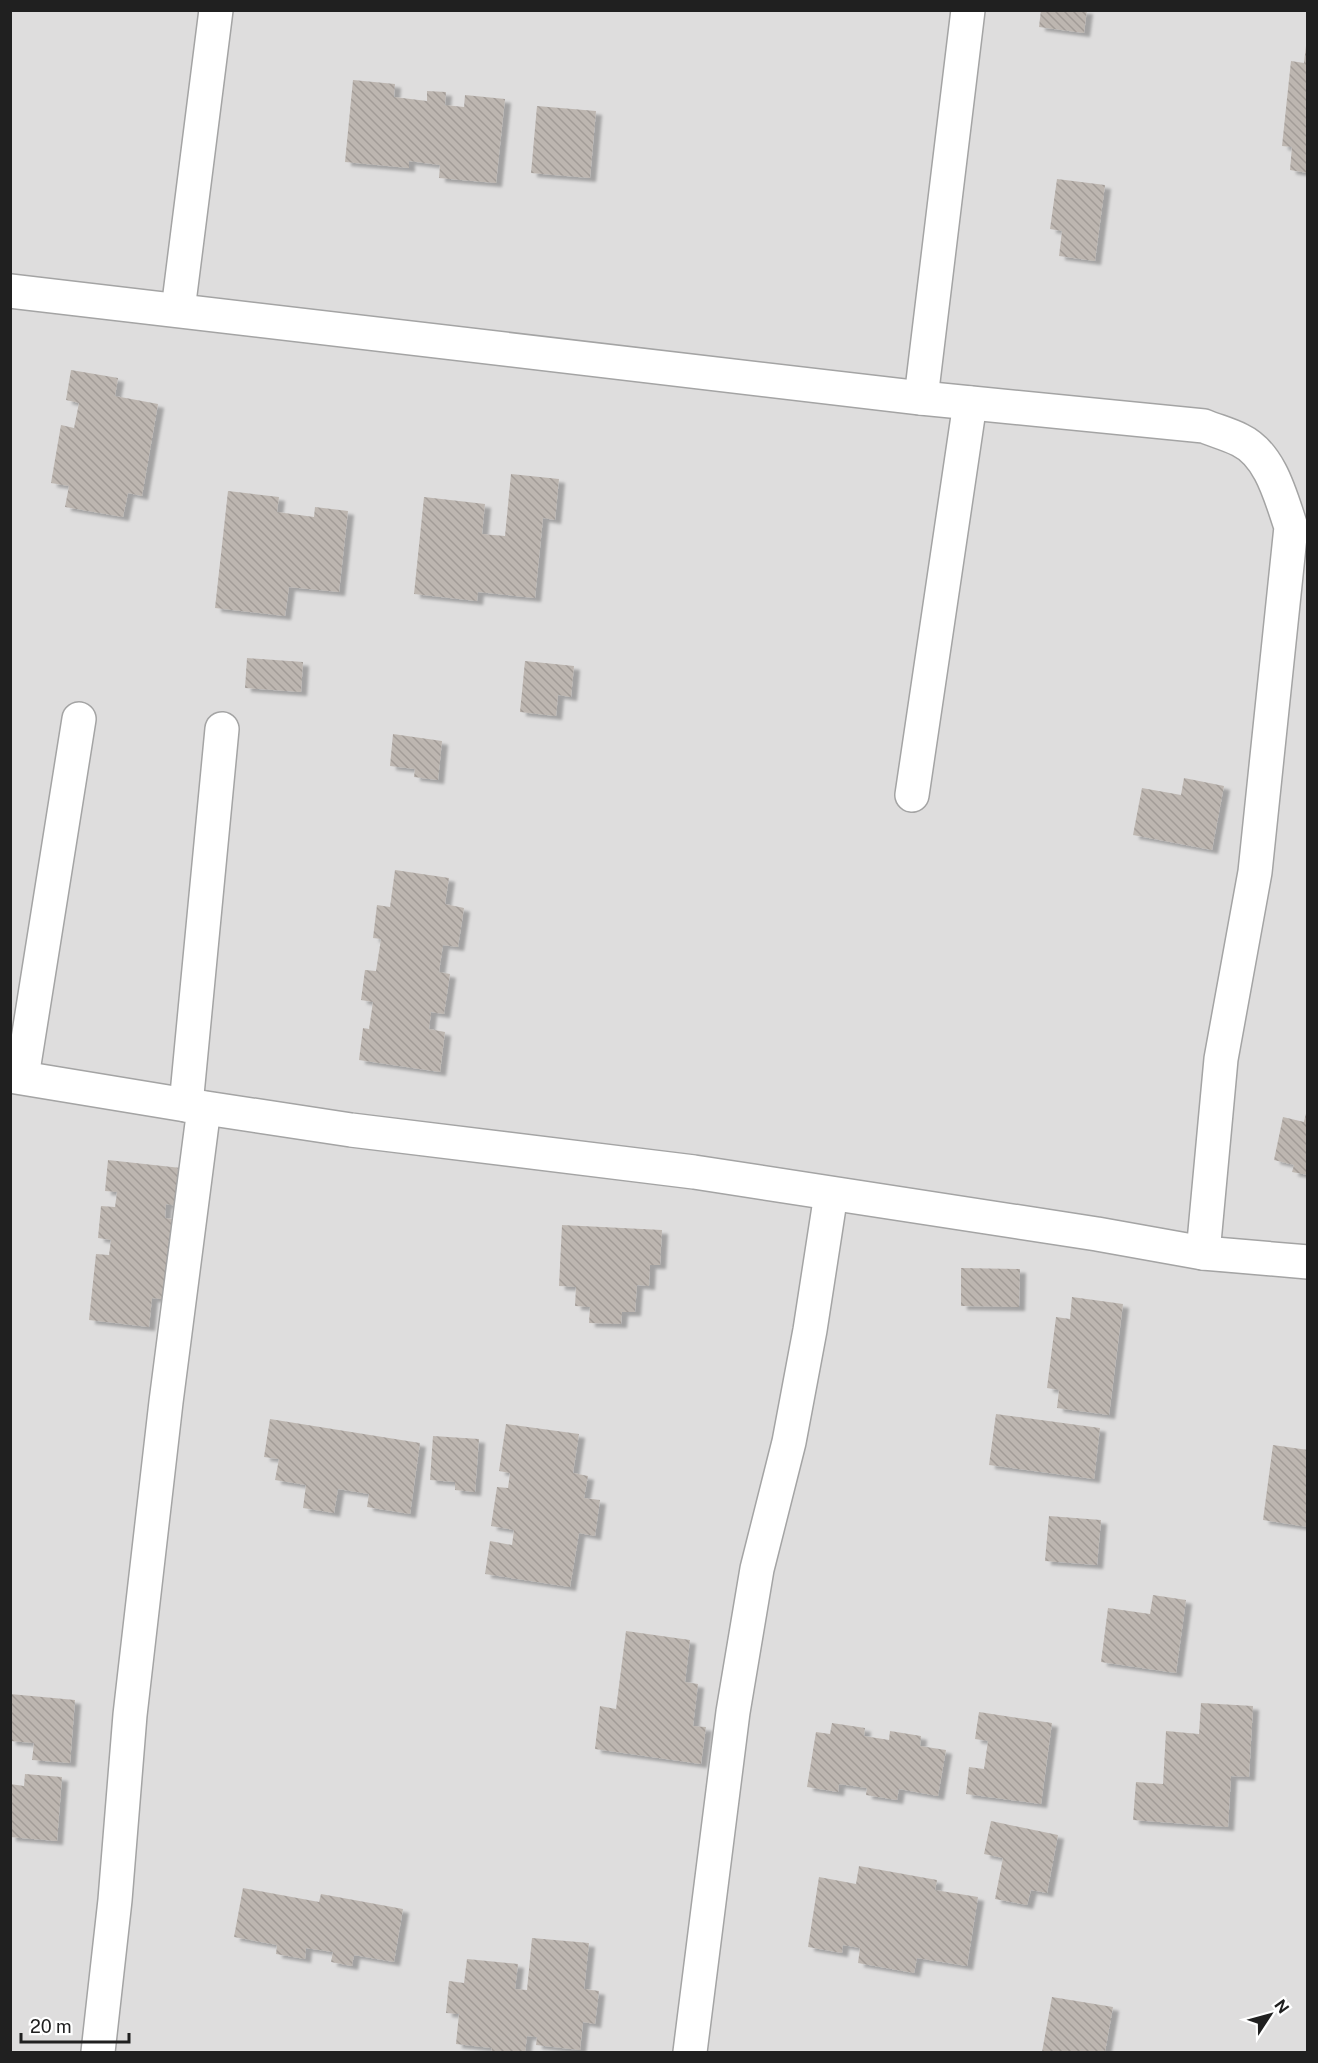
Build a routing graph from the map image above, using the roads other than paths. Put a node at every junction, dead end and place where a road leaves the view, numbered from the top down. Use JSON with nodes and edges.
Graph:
{"nodes":[{"id":1,"x":216,"y":10,"type":"edge"},
{"id":2,"x":968,"y":10,"type":"edge"},
{"id":3,"x":10,"y":291,"type":"edge"},
{"id":4,"x":178,"y":310,"type":"junction"},
{"id":5,"x":921,"y":398,"type":"junction"},
{"id":6,"x":969,"y":403,"type":"junction"},
{"id":7,"x":78,"y":718,"type":"dead end"},
{"id":8,"x":222,"y":729,"type":"dead end"},
{"id":9,"x":912,"y":795,"type":"dead end"},
{"id":10,"x":16,"y":1076,"type":"edge"},
{"id":11,"x":195,"y":1106,"type":"junction"},
{"id":12,"x":831,"y":1194,"type":"junction"},
{"id":13,"x":1203,"y":1253,"type":"junction"},
{"id":14,"x":1308,"y":1262,"type":"edge"},
{"id":15,"x":98,"y":2052,"type":"edge"},
{"id":16,"x":690,"y":2052,"type":"edge"}],
"edges":[{"from":1,"to":4,"type":"street"},
{"from":2,"to":5,"type":"street"},
{"from":3,"to":4,"type":"street"},
{"from":4,"to":5,"type":"street"},
{"from":5,"to":6,"type":"street"},
{"from":6,"to":9,"type":"street"},
{"from":6,"to":13,"type":"street"},
{"from":7,"to":10,"type":"street"},
{"from":8,"to":11,"type":"street"},
{"from":10,"to":11,"type":"street"},
{"from":11,"to":12,"type":"street"},
{"from":11,"to":15,"type":"street"},
{"from":12,"to":13,"type":"street"},
{"from":12,"to":16,"type":"street"},
{"from":13,"to":14,"type":"street"}]}
